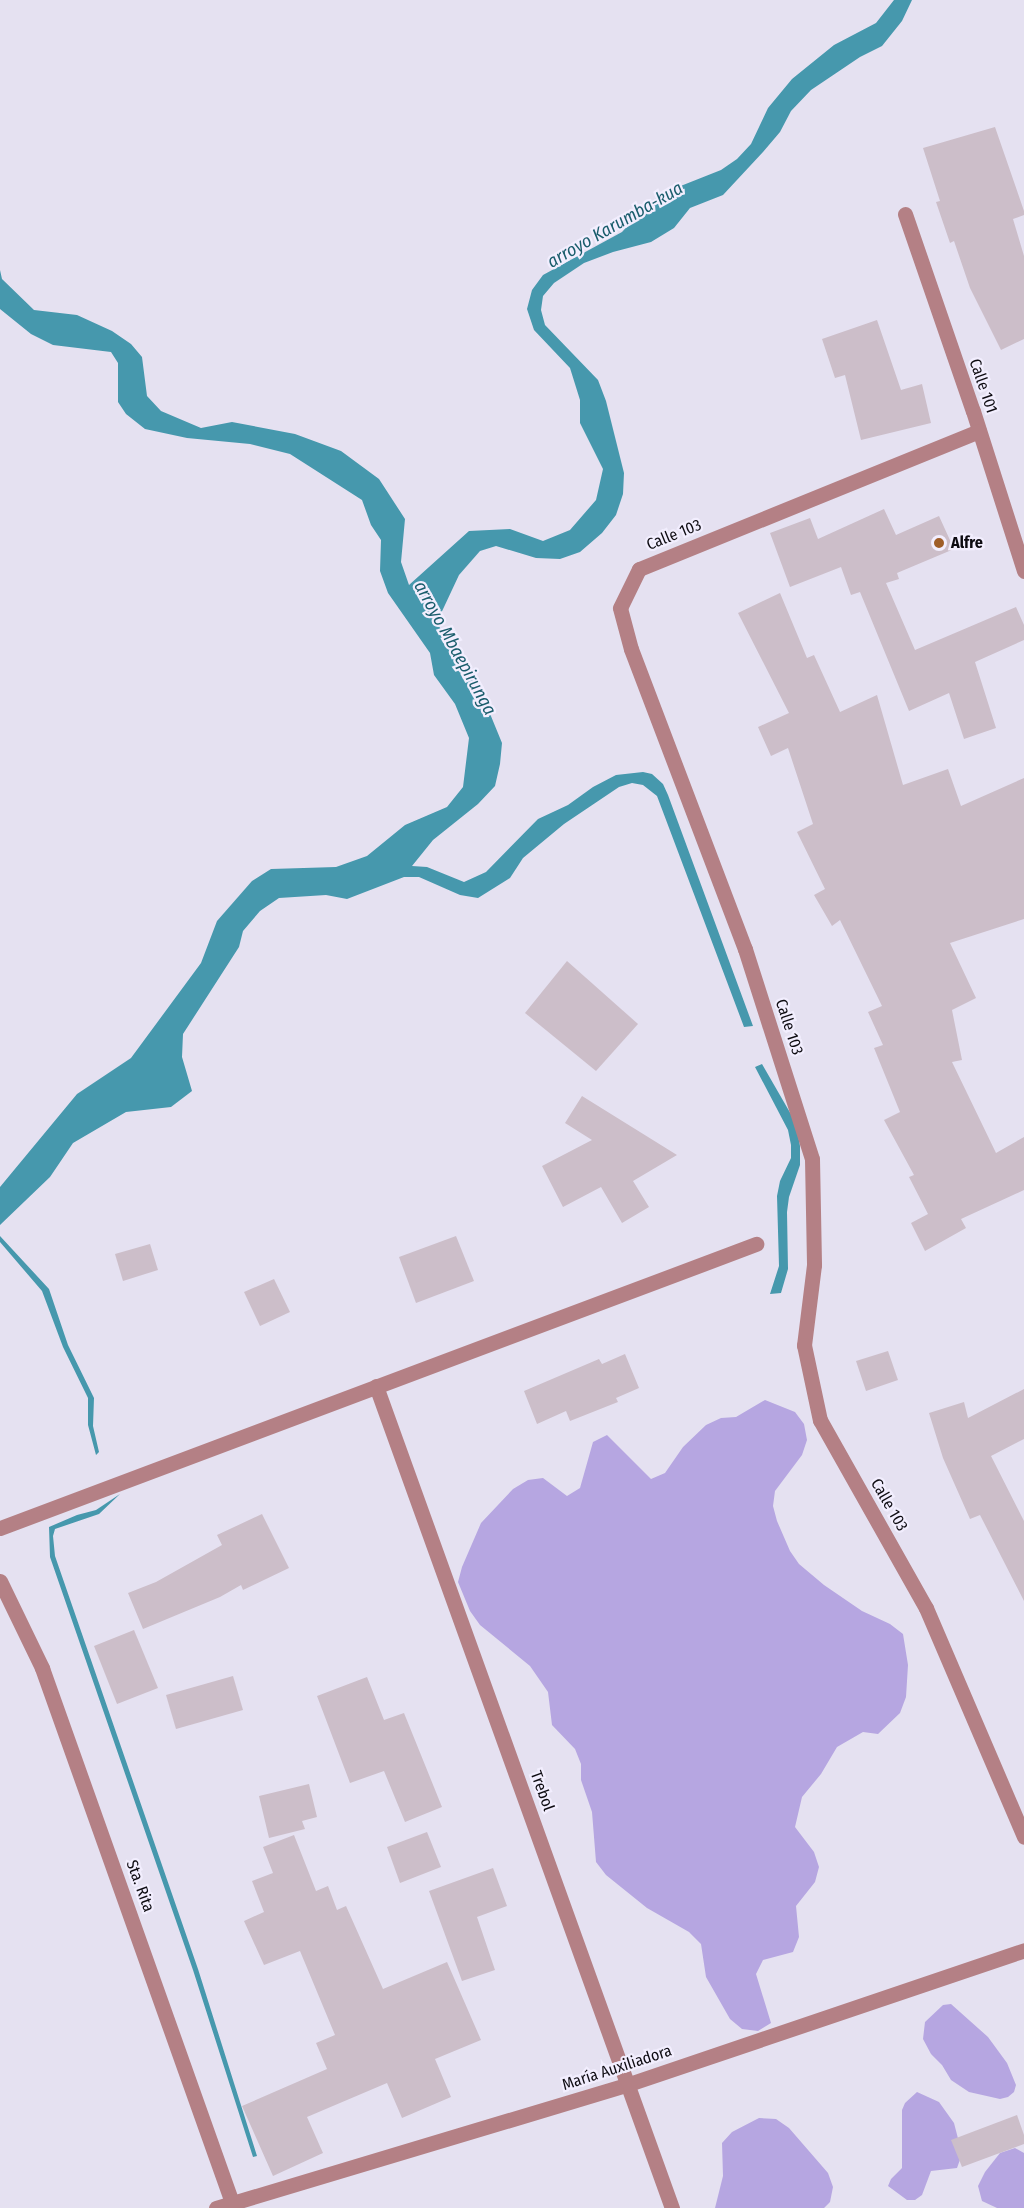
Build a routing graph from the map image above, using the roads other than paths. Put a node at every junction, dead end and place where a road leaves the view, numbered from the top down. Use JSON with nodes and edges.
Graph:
{"nodes":[{"id":1,"x":904,"y":214,"type":"dead end"},
{"id":2,"x":979,"y":431,"type":"junction"},
{"id":3,"x":1024,"y":571,"type":"edge"},
{"id":4,"x":756,"y":1244,"type":"dead end"},
{"id":5,"x":376,"y":1386,"type":"junction"},
{"id":6,"x":0,"y":1528,"type":"edge"},
{"id":7,"x":0,"y":1581,"type":"edge"},
{"id":8,"x":1024,"y":1837,"type":"edge"},
{"id":9,"x":1024,"y":1950,"type":"edge"},
{"id":10,"x":630,"y":2084,"type":"junction"},
{"id":11,"x":233,"y":2205,"type":"edge"},
{"id":12,"x":216,"y":2208,"type":"edge"},
{"id":13,"x":672,"y":2208,"type":"edge"}],
"edges":[{"from":1,"to":2,"type":"street","name":"Calle 101"},
{"from":2,"to":3,"type":"street","name":"Calle 101"},
{"from":2,"to":8,"type":"street","name":"Calle 103"},
{"from":4,"to":5,"type":"street"},
{"from":5,"to":6,"type":"street"},
{"from":5,"to":10,"type":"street","name":"Trebol"},
{"from":7,"to":11,"type":"street","name":"Sta. Rita"},
{"from":9,"to":10,"type":"street","name":"María Auxiliadora"},
{"from":10,"to":11,"type":"street","name":"María Auxiliadora"},
{"from":10,"to":13,"type":"street","name":"Trebol"},
{"from":11,"to":12,"type":"street","name":"María Auxiliadora"}]}
